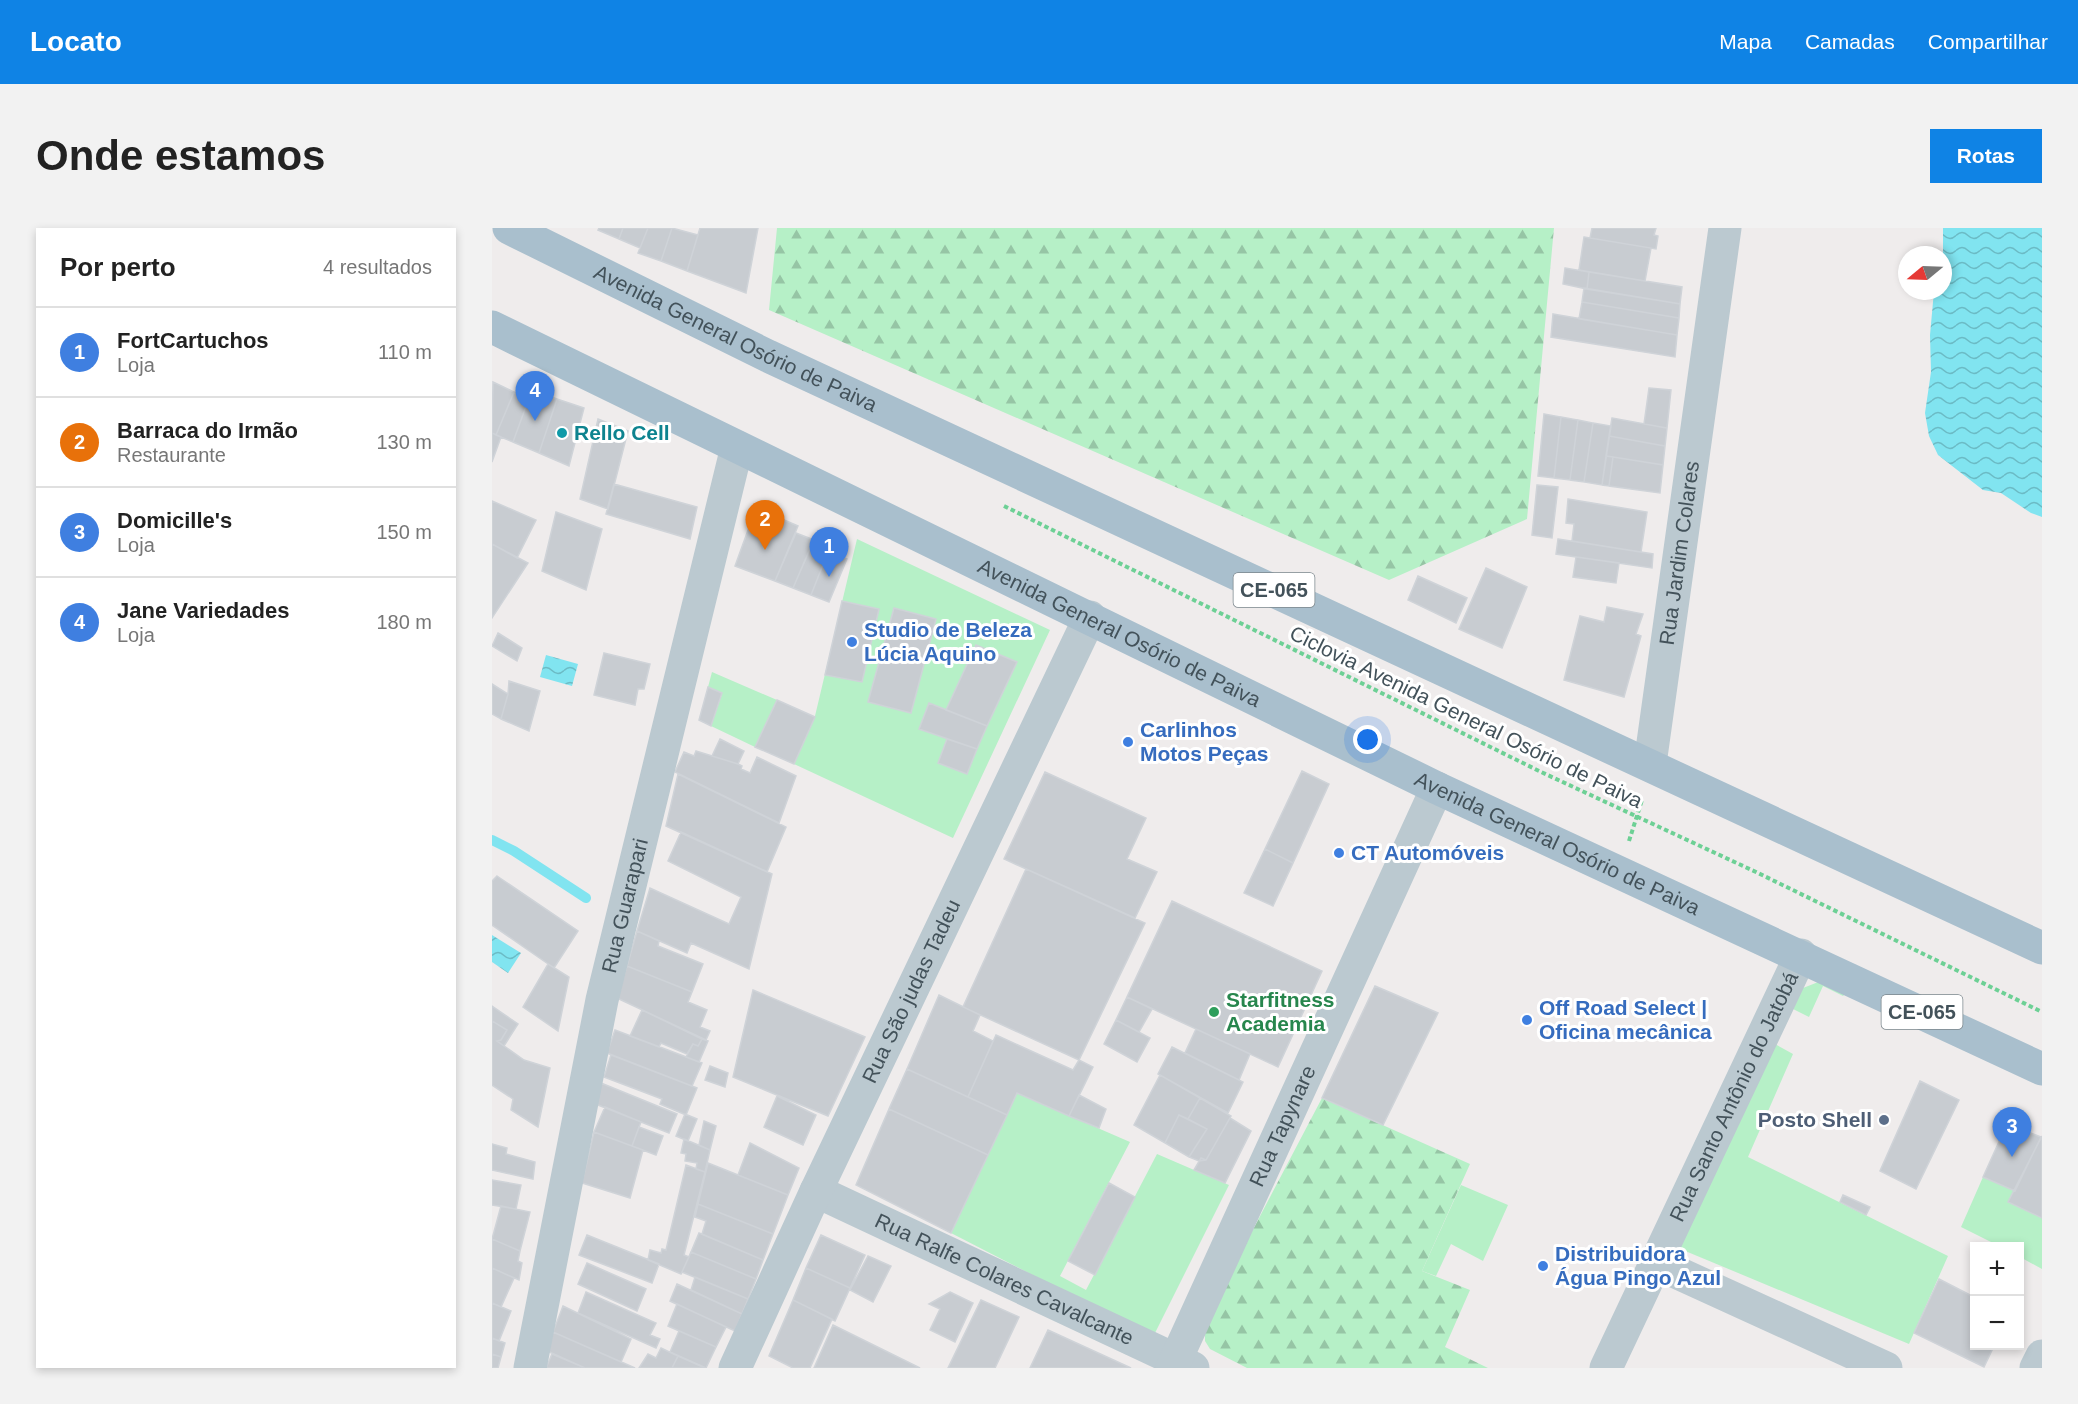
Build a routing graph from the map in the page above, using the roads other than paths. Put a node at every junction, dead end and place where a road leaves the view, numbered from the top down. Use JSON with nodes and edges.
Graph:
{"nodes":[{"id":1,"x":508,"y":228,"type":"edge"},
{"id":2,"x":1725,"y":228,"type":"edge"},
{"id":3,"x":492,"y":327,"type":"edge"},
{"id":4,"x":737,"y":447,"type":"junction"},
{"id":5,"x":1090,"y":617,"type":"junction"},
{"id":6,"x":1650,"y":764,"type":"junction"},
{"id":7,"x":1437,"y":788,"type":"junction"},
{"id":8,"x":2042,"y":948,"type":"edge"},
{"id":9,"x":1801,"y":955,"type":"junction"},
{"id":10,"x":2042,"y":1069,"type":"edge"},
{"id":11,"x":816,"y":1191,"type":"junction"},
{"id":12,"x":1656,"y":1263,"type":"junction"},
{"id":13,"x":2042,"y":1356,"type":"edge"},
{"id":14,"x":1180,"y":1365,"type":"edge"},
{"id":15,"x":530,"y":1368,"type":"edge"},
{"id":16,"x":735,"y":1368,"type":"edge"},
{"id":17,"x":1606,"y":1368,"type":"edge"},
{"id":18,"x":1886,"y":1368,"type":"edge"},
{"id":19,"x":2036,"y":1368,"type":"edge"}],
"edges":[{"from":1,"to":6,"type":"main road","name":"Avenida General Osório de Paiva","number":"CE-065"},
{"from":2,"to":6,"type":"street","name":"Rua Jardim Colares"},
{"from":3,"to":4,"type":"main road","name":"Avenida General Osório de Paiva","number":"CE-065"},
{"from":4,"to":5,"type":"main road","name":"Avenida General Osório de Paiva","number":"CE-065"},
{"from":4,"to":15,"type":"street","name":"Rua Guarapari"},
{"from":5,"to":7,"type":"main road","name":"Avenida General Osório de Paiva","number":"CE-065"},
{"from":5,"to":11,"type":"street","name":"Rua São judas Tadeu"},
{"from":6,"to":8,"type":"main road","name":"Avenida General Osório de Paiva","number":"CE-065"},
{"from":7,"to":9,"type":"main road","name":"Avenida General Osório de Paiva","number":"CE-065"},
{"from":7,"to":14,"type":"street","name":"Rua Tapynare"},
{"from":9,"to":10,"type":"main road","name":"Avenida General Osório de Paiva","number":"CE-065"},
{"from":9,"to":12,"type":"street","name":"Rua Santo Antônio do Jatobá"},
{"from":11,"to":14,"type":"street","name":"Rua Ralfe Colares Cavalcante"},
{"from":11,"to":16,"type":"street","name":"Rua São judas Tadeu"},
{"from":12,"to":17,"type":"street","name":"Rua Santo Antônio do Jatobá"},
{"from":12,"to":18,"type":"street"},
{"from":13,"to":19,"type":"street"}]}
